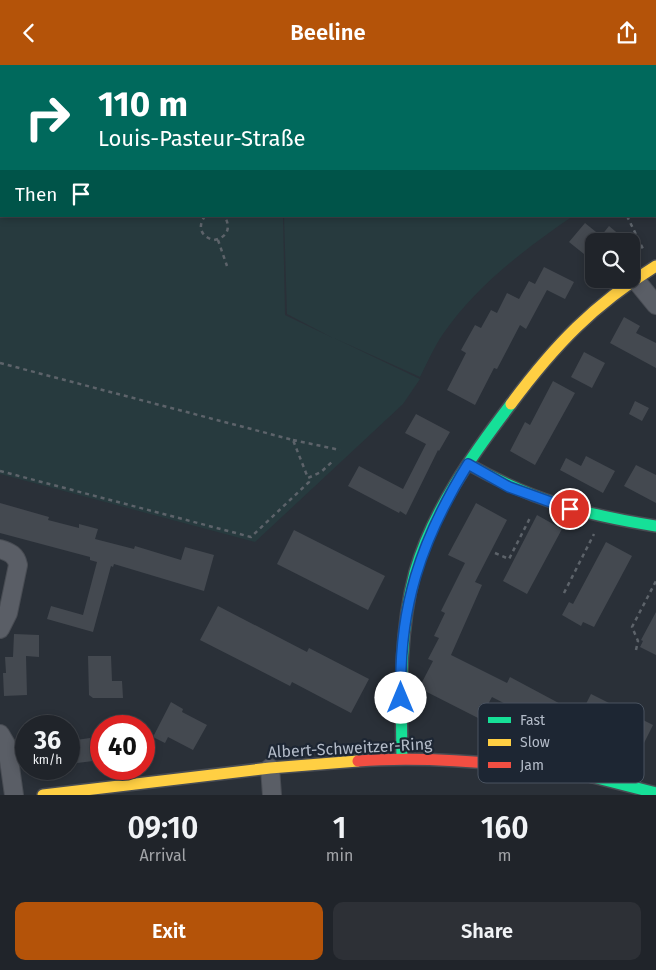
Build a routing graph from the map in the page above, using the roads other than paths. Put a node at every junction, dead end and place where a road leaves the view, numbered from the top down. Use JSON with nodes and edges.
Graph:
{"nodes":[{"id":1,"x":654,"y":267,"type":"edge"},
{"id":2,"x":640,"y":275,"type":"edge"},
{"id":3,"x":640,"y":285,"type":"edge"},
{"id":4,"x":621,"y":288,"type":"edge"},
{"id":5,"x":656,"y":305,"type":"edge"},
{"id":6,"x":468,"y":464,"type":"junction"},
{"id":7,"x":656,"y":526,"type":"edge"},
{"id":8,"x":0,"y":549,"type":"edge"},
{"id":9,"x":0,"y":629,"type":"edge"},
{"id":10,"x":0,"y":734,"type":"edge"},
{"id":11,"x":402,"y":758,"type":"junction"},
{"id":12,"x":478,"y":761,"type":"edge"},
{"id":13,"x":270,"y":768,"type":"junction"},
{"id":14,"x":618,"y":783,"type":"edge"},
{"id":15,"x":656,"y":793,"type":"edge"},
{"id":16,"x":14,"y":795,"type":"edge"},
{"id":17,"x":43,"y":795,"type":"edge"},
{"id":18,"x":272,"y":795,"type":"edge"}],
"edges":[{"from":1,"to":2,"type":"street"},
{"from":3,"to":5,"type":"street"},
{"from":4,"to":6,"type":"street"},
{"from":6,"to":7,"type":"street"},
{"from":6,"to":11,"type":"street"},
{"from":8,"to":9,"type":"street"},
{"from":10,"to":16,"type":"street"},
{"from":11,"to":12,"type":"street","name":"Albert-Schweitzer-Ring"},
{"from":11,"to":13,"type":"street","name":"Albert-Schweitzer-Ring"},
{"from":13,"to":17,"type":"street","name":"Albert-Schweitzer-Ring"},
{"from":13,"to":18,"type":"street"},
{"from":14,"to":15,"type":"street","name":"Albert-Schweitzer-Ring"}]}
